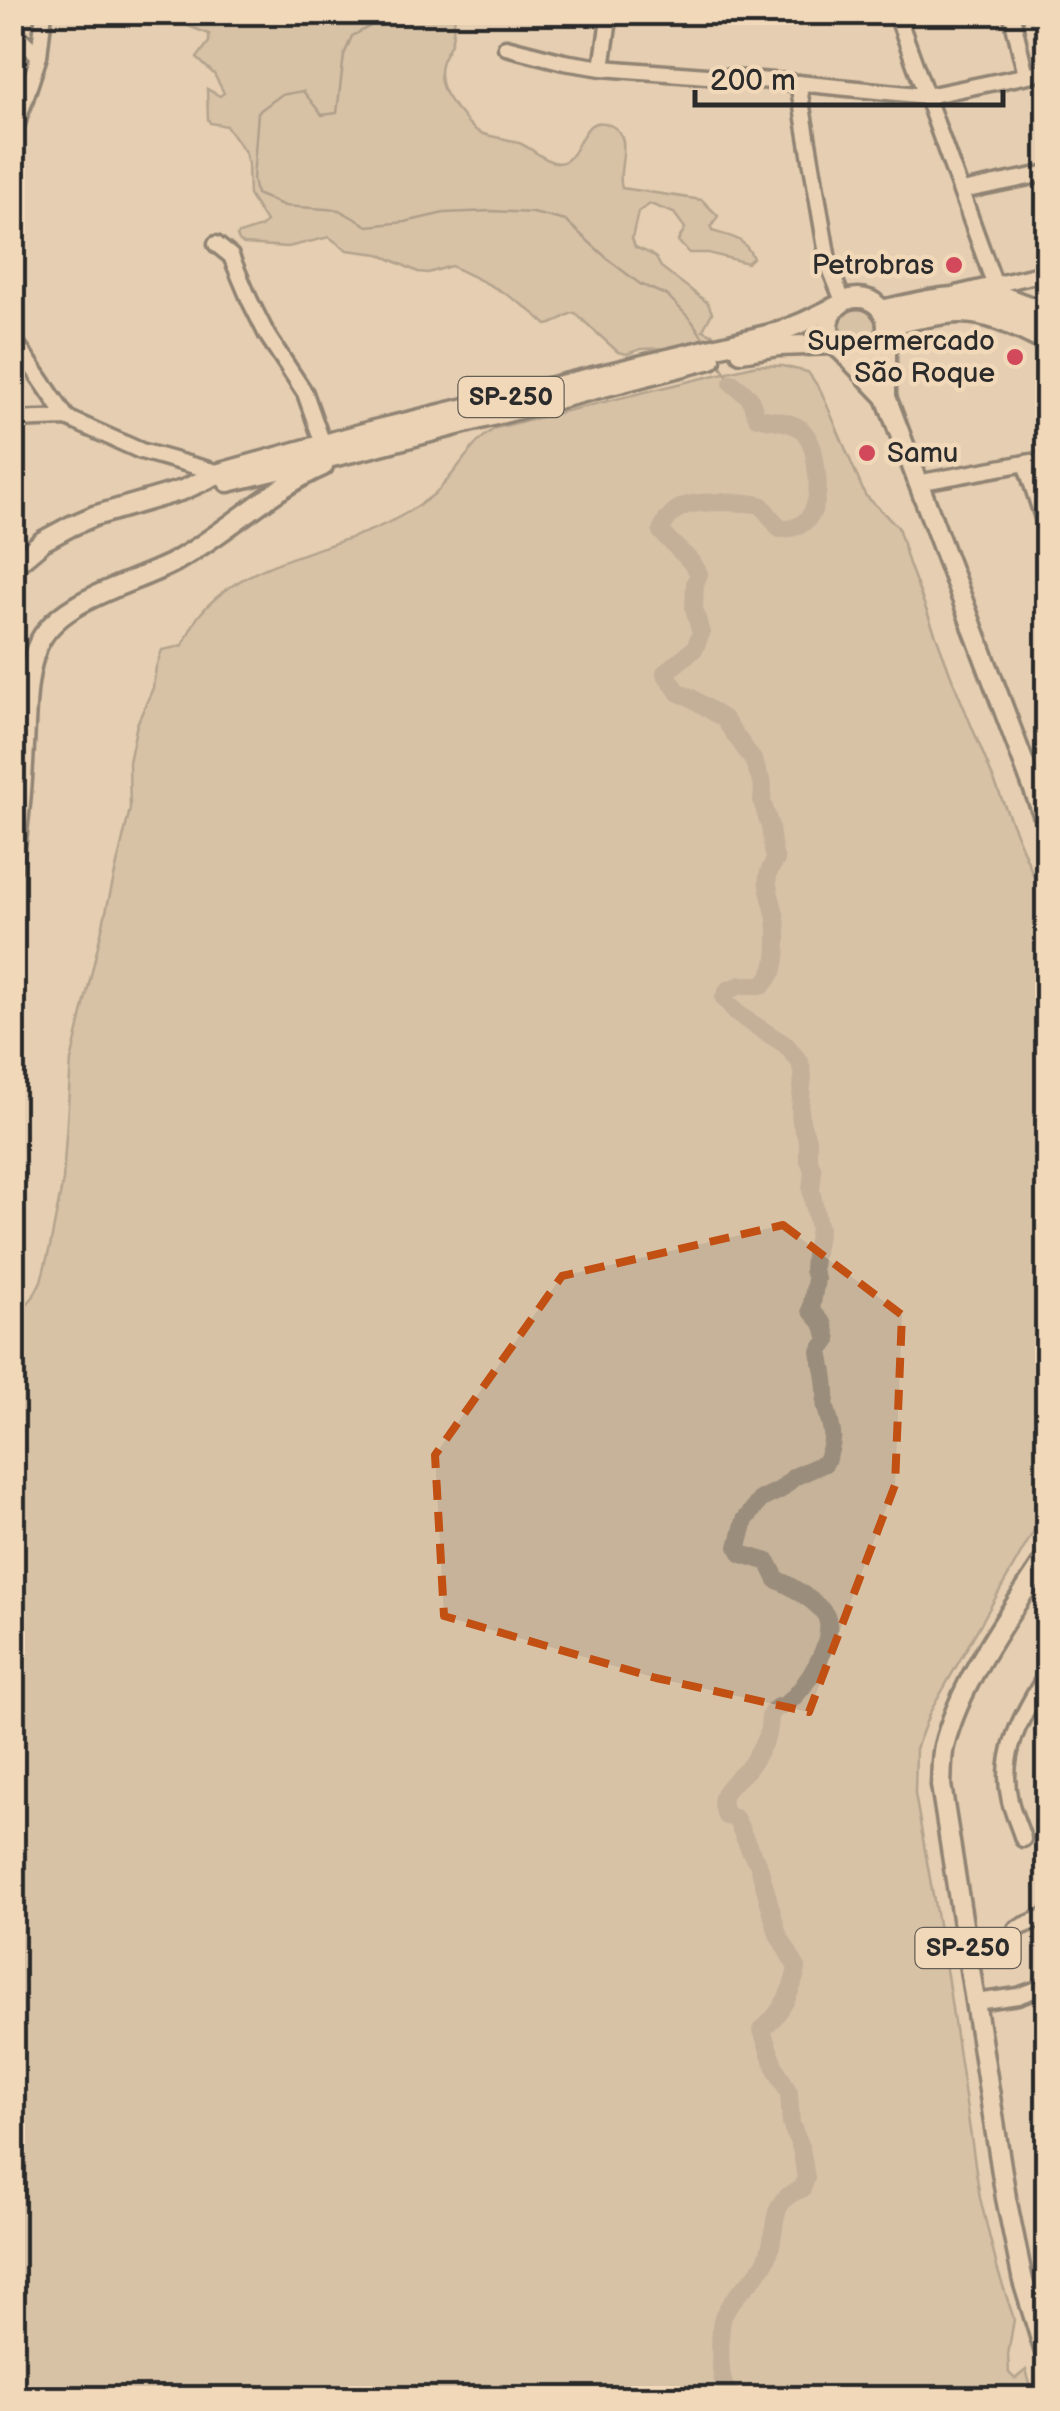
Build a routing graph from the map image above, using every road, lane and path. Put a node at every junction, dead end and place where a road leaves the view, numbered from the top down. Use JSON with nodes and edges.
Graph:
{"nodes":[{"id":1,"x":44,"y":12,"type":"edge"},
{"id":2,"x":610,"y":12,"type":"edge"},
{"id":3,"x":896,"y":12,"type":"edge"},
{"id":4,"x":1011,"y":12,"type":"edge"},
{"id":5,"x":12,"y":30,"type":"edge"},
{"id":6,"x":506,"y":48,"type":"dead end"},
{"id":7,"x":40,"y":56,"type":"junction"},
{"id":8,"x":602,"y":68,"type":"junction"},
{"id":9,"x":1048,"y":71,"type":"edge"},
{"id":10,"x":1026,"y":75,"type":"junction"},
{"id":11,"x":798,"y":82,"type":"junction"},
{"id":12,"x":927,"y":96,"type":"junction"},
{"id":13,"x":12,"y":139,"type":"edge"},
{"id":14,"x":1048,"y":172,"type":"edge"},
{"id":15,"x":962,"y":190,"type":"junction"},
{"id":16,"x":216,"y":244,"type":"dead end"},
{"id":17,"x":1048,"y":272,"type":"edge"},
{"id":18,"x":997,"y":300,"type":"junction"},
{"id":19,"x":841,"y":303,"type":"junction"},
{"id":20,"x":1048,"y":311,"type":"edge"},
{"id":21,"x":885,"y":323,"type":"junction"},
{"id":22,"x":1048,"y":330,"type":"edge"},
{"id":23,"x":12,"y":337,"type":"edge"},
{"id":24,"x":1048,"y":343,"type":"edge"},
{"id":25,"x":839,"y":348,"type":"junction"},
{"id":26,"x":886,"y":397,"type":"junction"},
{"id":27,"x":67,"y":418,"type":"junction"},
{"id":28,"x":12,"y":420,"type":"edge"},
{"id":29,"x":405,"y":424,"type":"junction"},
{"id":30,"x":323,"y":444,"type":"junction"},
{"id":31,"x":365,"y":449,"type":"junction"},
{"id":32,"x":1048,"y":459,"type":"edge"},
{"id":33,"x":1025,"y":463,"type":"junction"},
{"id":34,"x":298,"y":465,"type":"junction"},
{"id":35,"x":220,"y":472,"type":"junction"},
{"id":36,"x":917,"y":482,"type":"junction"},
{"id":37,"x":183,"y":490,"type":"junction"},
{"id":38,"x":263,"y":503,"type":"junction"},
{"id":39,"x":1048,"y":533,"type":"edge"},
{"id":40,"x":12,"y":567,"type":"edge"},
{"id":41,"x":1041,"y":797,"type":"edge"},
{"id":42,"x":1048,"y":827,"type":"edge"},
{"id":43,"x":12,"y":866,"type":"edge"},
{"id":44,"x":1048,"y":1555,"type":"edge"},
{"id":45,"x":1048,"y":1672,"type":"edge"},
{"id":46,"x":1023,"y":1839,"type":"dead end"},
{"id":47,"x":1048,"y":1915,"type":"edge"},
{"id":48,"x":1016,"y":1929,"type":"dead end"},
{"id":49,"x":1048,"y":1985,"type":"edge"},
{"id":50,"x":976,"y":2002,"type":"junction"},
{"id":51,"x":1048,"y":2362,"type":"edge"}],
"edges":[{"from":1,"to":7,"type":"street"},
{"from":2,"to":8,"type":"street"},
{"from":3,"to":12,"type":"street"},
{"from":4,"to":10,"type":"street"},
{"from":5,"to":7,"type":"street"},
{"from":6,"to":8,"type":"street"},
{"from":7,"to":13,"type":"street"},
{"from":8,"to":11,"type":"street"},
{"from":9,"to":10,"type":"street"},
{"from":10,"to":12,"type":"street"},
{"from":11,"to":12,"type":"street"},
{"from":11,"to":19,"type":"street"},
{"from":12,"to":15,"type":"street"},
{"from":14,"to":15,"type":"street"},
{"from":15,"to":18,"type":"street"},
{"from":16,"to":30,"type":"street"},
{"from":17,"to":18,"type":"street"},
{"from":18,"to":20,"type":"street"},
{"from":18,"to":21,"type":"main road"},
{"from":18,"to":21,"type":"main road"},
{"from":18,"to":22,"type":"main road"},
{"from":18,"to":24,"type":"main road"},
{"from":19,"to":21,"type":"main road"},
{"from":19,"to":25,"type":"main road"},
{"from":19,"to":29,"type":"main road","number":"SP-250"},
{"from":21,"to":25,"type":"main road","number":"SP-250"},
{"from":21,"to":26,"type":"main road"},
{"from":23,"to":27,"type":"street"},
{"from":25,"to":26,"type":"main road"},
{"from":25,"to":31,"type":"main road","number":"SP-250"},
{"from":26,"to":36,"type":"main road"},
{"from":27,"to":28,"type":"street"},
{"from":27,"to":35,"type":"street"},
{"from":29,"to":30,"type":"main road","number":"SP-250"},
{"from":29,"to":34,"type":"main road"},
{"from":30,"to":35,"type":"main road","number":"SP-250"},
{"from":31,"to":34,"type":"main road","number":"SP-250"},
{"from":31,"to":38,"type":"main road"},
{"from":32,"to":33,"type":"street"},
{"from":33,"to":36,"type":"street"},
{"from":33,"to":39,"type":"street"},
{"from":34,"to":37,"type":"main road","number":"SP-250"},
{"from":34,"to":38,"type":"main road"},
{"from":35,"to":37,"type":"main road","number":"SP-250"},
{"from":36,"to":41,"type":"main road"},
{"from":37,"to":40,"type":"main road","number":"SP-250"},
{"from":38,"to":43,"type":"main road"},
{"from":41,"to":42,"type":"main road"},
{"from":44,"to":50,"type":"main road","number":"SP-250"},
{"from":45,"to":46,"type":"street"},
{"from":47,"to":48,"type":"street"},
{"from":49,"to":50,"type":"street"},
{"from":50,"to":51,"type":"main road","number":"SP-250"}]}
